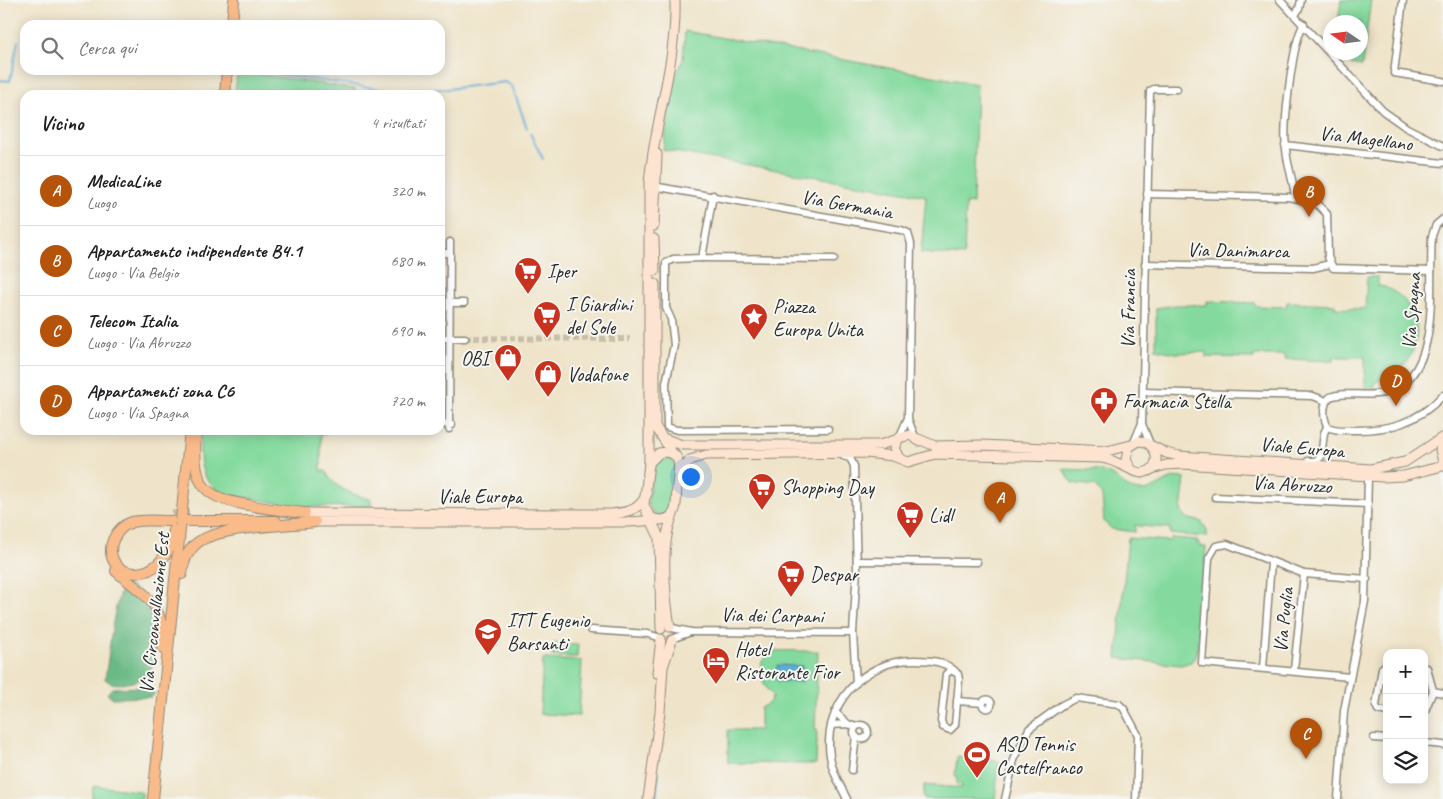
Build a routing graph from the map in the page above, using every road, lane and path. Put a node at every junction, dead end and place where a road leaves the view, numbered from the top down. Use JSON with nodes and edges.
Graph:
{"nodes":[{"id":1,"x":234,"y":0,"type":"edge"},
{"id":2,"x":674,"y":0,"type":"edge"},
{"id":3,"x":1280,"y":0,"type":"edge"},
{"id":4,"x":1301,"y":0,"type":"edge"},
{"id":5,"x":1403,"y":0,"type":"edge"},
{"id":6,"x":1295,"y":15,"type":"junction"},
{"id":7,"x":232,"y":20,"type":"edge"},
{"id":8,"x":1304,"y":24,"type":"junction"},
{"id":9,"x":226,"y":75,"type":"edge"},
{"id":10,"x":1443,"y":81,"type":"edge"},
{"id":11,"x":1177,"y":89,"type":"dead end"},
{"id":12,"x":225,"y":90,"type":"edge"},
{"id":13,"x":659,"y":124,"type":"junction"},
{"id":14,"x":1285,"y":145,"type":"junction"},
{"id":15,"x":1443,"y":146,"type":"edge"},
{"id":16,"x":1443,"y":163,"type":"edge"},
{"id":17,"x":653,"y":188,"type":"junction"},
{"id":18,"x":1146,"y":194,"type":"junction"},
{"id":19,"x":713,"y":196,"type":"junction"},
{"id":20,"x":1292,"y":198,"type":"junction"},
{"id":21,"x":648,"y":211,"type":"junction"},
{"id":22,"x":1443,"y":219,"type":"edge"},
{"id":23,"x":450,"y":242,"type":"dead end"},
{"id":24,"x":655,"y":252,"type":"junction"},
{"id":25,"x":445,"y":253,"type":"edge"},
{"id":26,"x":450,"y":253,"type":"junction"},
{"id":27,"x":702,"y":258,"type":"junction"},
{"id":28,"x":834,"y":259,"type":"dead end"},
{"id":29,"x":1145,"y":264,"type":"junction"},
{"id":30,"x":1330,"y":264,"type":"junction"},
{"id":31,"x":1431,"y":271,"type":"junction"},
{"id":32,"x":450,"y":303,"type":"junction"},
{"id":33,"x":464,"y":303,"type":"dead end"},
{"id":34,"x":445,"y":338,"type":"edge"},
{"id":35,"x":450,"y":338,"type":"junction"},
{"id":36,"x":465,"y":338,"type":"tunnel mouth"},
{"id":37,"x":1143,"y":392,"type":"junction"},
{"id":38,"x":1443,"y":395,"type":"edge"},
{"id":39,"x":1326,"y":401,"type":"junction"},
{"id":40,"x":908,"y":419,"type":"junction"},
{"id":41,"x":1142,"y":423,"type":"junction"},
{"id":42,"x":445,"y":425,"type":"edge"},
{"id":43,"x":1328,"y":427,"type":"junction"},
{"id":44,"x":828,"y":429,"type":"dead end"},
{"id":45,"x":1443,"y":430,"type":"edge"},
{"id":46,"x":191,"y":435,"type":"edge"},
{"id":47,"x":192,"y":435,"type":"edge"},
{"id":48,"x":192,"y":435,"type":"edge"},
{"id":49,"x":660,"y":435,"type":"junction"},
{"id":50,"x":915,"y":438,"type":"junction"},
{"id":51,"x":1443,"y":438,"type":"edge"},
{"id":52,"x":898,"y":439,"type":"junction"},
{"id":53,"x":1132,"y":444,"type":"junction"},
{"id":54,"x":682,"y":445,"type":"junction"},
{"id":55,"x":1151,"y":445,"type":"junction"},
{"id":56,"x":1425,"y":450,"type":"junction"},
{"id":57,"x":669,"y":452,"type":"junction"},
{"id":58,"x":793,"y":455,"type":"junction"},
{"id":59,"x":884,"y":455,"type":"junction"},
{"id":60,"x":899,"y":458,"type":"junction"},
{"id":61,"x":916,"y":458,"type":"junction"},
{"id":62,"x":1251,"y":461,"type":"junction"},
{"id":63,"x":1443,"y":462,"type":"edge"},
{"id":64,"x":649,"y":466,"type":"junction"},
{"id":65,"x":854,"y":466,"type":"junction"},
{"id":66,"x":1443,"y":466,"type":"edge"},
{"id":67,"x":1130,"y":469,"type":"junction"},
{"id":68,"x":1431,"y":469,"type":"junction"},
{"id":69,"x":1149,"y":470,"type":"junction"},
{"id":70,"x":1443,"y":470,"type":"edge"},
{"id":71,"x":679,"y":474,"type":"junction"},
{"id":72,"x":1368,"y":477,"type":"junction"},
{"id":73,"x":647,"y":494,"type":"junction"},
{"id":74,"x":1215,"y":497,"type":"dead end"},
{"id":75,"x":1368,"y":504,"type":"junction"},
{"id":76,"x":306,"y":513,"type":"junction"},
{"id":77,"x":673,"y":514,"type":"junction"},
{"id":78,"x":652,"y":518,"type":"junction"},
{"id":79,"x":315,"y":522,"type":"junction"},
{"id":80,"x":629,"y":522,"type":"junction"},
{"id":81,"x":658,"y":533,"type":"junction"},
{"id":82,"x":857,"y":561,"type":"junction"},
{"id":83,"x":976,"y":562,"type":"dead end"},
{"id":84,"x":1270,"y":562,"type":"junction"},
{"id":85,"x":1304,"y":574,"type":"junction"},
{"id":86,"x":1366,"y":579,"type":"junction"},
{"id":87,"x":591,"y":630,"type":"dead end"},
{"id":88,"x":664,"y":632,"type":"junction"},
{"id":89,"x":691,"y":632,"type":"junction"},
{"id":90,"x":853,"y":633,"type":"junction"},
{"id":91,"x":673,"y":639,"type":"junction"},
{"id":92,"x":933,"y":662,"type":"junction"},
{"id":93,"x":1383,"y":667,"type":"edge"},
{"id":94,"x":1263,"y":668,"type":"junction"},
{"id":95,"x":1294,"y":670,"type":"junction"},
{"id":96,"x":166,"y":671,"type":"junction"},
{"id":97,"x":955,"y":671,"type":"junction"},
{"id":98,"x":1428,"y":672,"type":"edge"},
{"id":99,"x":1350,"y":677,"type":"junction"},
{"id":100,"x":945,"y":678,"type":"junction"},
{"id":101,"x":856,"y":683,"type":"junction"},
{"id":102,"x":1433,"y":691,"type":"junction"},
{"id":103,"x":1443,"y":693,"type":"edge"},
{"id":104,"x":958,"y":701,"type":"junction"},
{"id":105,"x":162,"y":703,"type":"junction"},
{"id":106,"x":983,"y":703,"type":"dead end"},
{"id":107,"x":1428,"y":703,"type":"edge"},
{"id":108,"x":1383,"y":711,"type":"edge"},
{"id":109,"x":835,"y":712,"type":"junction"},
{"id":110,"x":848,"y":724,"type":"junction"},
{"id":111,"x":831,"y":725,"type":"junction"},
{"id":112,"x":856,"y":726,"type":"junction"},
{"id":113,"x":856,"y":736,"type":"junction"},
{"id":114,"x":1374,"y":738,"type":"dead end"},
{"id":115,"x":1383,"y":739,"type":"edge"},
{"id":116,"x":1428,"y":743,"type":"edge"},
{"id":117,"x":1443,"y":745,"type":"edge"},
{"id":118,"x":653,"y":747,"type":"junction"},
{"id":119,"x":852,"y":770,"type":"dead end"},
{"id":120,"x":153,"y":799,"type":"edge"},
{"id":121,"x":643,"y":799,"type":"edge"},
{"id":122,"x":648,"y":799,"type":"edge"},
{"id":123,"x":847,"y":799,"type":"edge"},
{"id":124,"x":1005,"y":799,"type":"edge"},
{"id":125,"x":1136,"y":799,"type":"edge"},
{"id":126,"x":1338,"y":799,"type":"edge"}],
"edges":[{"from":1,"to":7,"type":"main road"},
{"from":2,"to":13,"type":"street"},
{"from":3,"to":6,"type":"street"},
{"from":4,"to":6,"type":"street"},
{"from":5,"to":10,"type":"street"},
{"from":6,"to":8,"type":"street"},
{"from":8,"to":14,"type":"street"},
{"from":8,"to":15,"type":"street"},
{"from":9,"to":12,"type":"main road"},
{"from":11,"to":18,"type":"street","name":"Via Francia"},
{"from":13,"to":17,"type":"street"},
{"from":13,"to":17,"type":"street"},
{"from":14,"to":16,"type":"street","name":"Via Magellano"},
{"from":14,"to":20,"type":"street"},
{"from":17,"to":19,"type":"street","name":"Via Germania"},
{"from":17,"to":21,"type":"street"},
{"from":17,"to":24,"type":"street"},
{"from":18,"to":20,"type":"street"},
{"from":18,"to":29,"type":"street","name":"Via Francia"},
{"from":19,"to":27,"type":"street"},
{"from":19,"to":40,"type":"street","name":"Via Germania"},
{"from":20,"to":30,"type":"street"},
{"from":21,"to":24,"type":"street"},
{"from":21,"to":64,"type":"street"},
{"from":22,"to":31,"type":"street","name":"Via Spagna"},
{"from":23,"to":26,"type":"street"},
{"from":24,"to":49,"type":"street"},
{"from":25,"to":26,"type":"street"},
{"from":26,"to":32,"type":"street"},
{"from":27,"to":28,"type":"street"},
{"from":27,"to":44,"type":"street"},
{"from":29,"to":30,"type":"street","name":"Via Danimarca"},
{"from":29,"to":37,"type":"street","name":"Via Francia"},
{"from":30,"to":31,"type":"street"},
{"from":31,"to":39,"type":"street","name":"Via Spagna"},
{"from":32,"to":33,"type":"street"},
{"from":32,"to":35,"type":"street"},
{"from":34,"to":35,"type":"street"},
{"from":35,"to":36,"type":"street"},
{"from":35,"to":42,"type":"street"},
{"from":37,"to":39,"type":"street"},
{"from":37,"to":41,"type":"street","name":"Via Francia"},
{"from":38,"to":43,"type":"street"},
{"from":39,"to":43,"type":"street"},
{"from":40,"to":50,"type":"street","name":"Via Germania"},
{"from":40,"to":52,"type":"street","name":"Via Germania"},
{"from":41,"to":53,"type":"street","name":"Via Francia"},
{"from":41,"to":55,"type":"street","name":"Via Francia"},
{"from":43,"to":62,"type":"street"},
{"from":45,"to":56,"type":"street"},
{"from":46,"to":105,"type":"main road"},
{"from":47,"to":76,"type":"main road"},
{"from":48,"to":96,"type":"main road","name":"Via Circonvallazione Est"},
{"from":49,"to":54,"type":"street","name":"Viale Europa"},
{"from":49,"to":57,"type":"street"},
{"from":50,"to":52,"type":"street","name":"Viale Europa"},
{"from":50,"to":53,"type":"street","name":"Viale Europa"},
{"from":50,"to":61,"type":"street"},
{"from":51,"to":56,"type":"street","name":"Viale Europa"},
{"from":51,"to":63,"type":"street"},
{"from":52,"to":54,"type":"street","name":"Viale Europa"},
{"from":52,"to":60,"type":"street"},
{"from":53,"to":55,"type":"street","name":"Viale Europa"},
{"from":53,"to":67,"type":"street"},
{"from":54,"to":57,"type":"street","name":"Viale Europa"},
{"from":55,"to":62,"type":"street","name":"Viale Europa"},
{"from":55,"to":69,"type":"street"},
{"from":56,"to":62,"type":"street","name":"Viale Europa"},
{"from":57,"to":64,"type":"street"},
{"from":57,"to":71,"type":"street"},
{"from":58,"to":59,"type":"street","name":"Viale Europa"},
{"from":58,"to":65,"type":"street"},
{"from":58,"to":71,"type":"street","name":"Viale Europa"},
{"from":59,"to":60,"type":"street","name":"Viale Europa"},
{"from":59,"to":65,"type":"street"},
{"from":60,"to":61,"type":"street","name":"Viale Europa"},
{"from":61,"to":67,"type":"street","name":"Viale Europa"},
{"from":64,"to":73,"type":"street"},
{"from":65,"to":82,"type":"street"},
{"from":66,"to":68,"type":"street"},
{"from":67,"to":69,"type":"street","name":"Viale Europa"},
{"from":68,"to":70,"type":"street"},
{"from":68,"to":72,"type":"street","name":"Viale Europa"},
{"from":69,"to":72,"type":"street","name":"Viale Europa"},
{"from":71,"to":77,"type":"street"},
{"from":72,"to":75,"type":"street"},
{"from":73,"to":76,"type":"street","name":"Viale Europa"},
{"from":73,"to":78,"type":"street"},
{"from":74,"to":75,"type":"street","name":"Via Abruzzo"},
{"from":75,"to":86,"type":"street"},
{"from":76,"to":79,"type":"main road"},
{"from":77,"to":78,"type":"street","name":"Viale Europa"},
{"from":77,"to":88,"type":"street"},
{"from":78,"to":80,"type":"street","name":"Viale Europa"},
{"from":78,"to":81,"type":"street"},
{"from":79,"to":80,"type":"street","name":"Viale Europa"},
{"from":79,"to":96,"type":"main road"},
{"from":80,"to":81,"type":"street"},
{"from":81,"to":88,"type":"street"},
{"from":82,"to":83,"type":"street"},
{"from":82,"to":90,"type":"street"},
{"from":84,"to":85,"type":"street"},
{"from":84,"to":94,"type":"street"},
{"from":84,"to":94,"type":"street"},
{"from":85,"to":86,"type":"street"},
{"from":85,"to":95,"type":"street","name":"Via Puglia"},
{"from":86,"to":99,"type":"street"},
{"from":87,"to":88,"type":"street"},
{"from":88,"to":89,"type":"street","name":"Via dei Carpani"},
{"from":88,"to":91,"type":"street"},
{"from":88,"to":118,"type":"street"},
{"from":89,"to":90,"type":"street","name":"Via dei Carpani"},
{"from":89,"to":91,"type":"street","name":"Via dei Carpani"},
{"from":90,"to":101,"type":"street"},
{"from":91,"to":118,"type":"street"},
{"from":92,"to":97,"type":"street"},
{"from":92,"to":100,"type":"street"},
{"from":92,"to":101,"type":"street"},
{"from":93,"to":108,"type":"street"},
{"from":94,"to":95,"type":"street"},
{"from":95,"to":99,"type":"street"},
{"from":96,"to":105,"type":"main road","name":"Via Circonvallazione Est"},
{"from":97,"to":100,"type":"street"},
{"from":97,"to":104,"type":"street"},
{"from":98,"to":102,"type":"street"},
{"from":99,"to":126,"type":"street"},
{"from":100,"to":104,"type":"street"},
{"from":101,"to":109,"type":"street"},
{"from":102,"to":103,"type":"street"},
{"from":102,"to":107,"type":"street"},
{"from":104,"to":106,"type":"street"},
{"from":105,"to":120,"type":"main road","name":"Via Circonvallazione Est"},
{"from":109,"to":110,"type":"street"},
{"from":109,"to":111,"type":"street"},
{"from":110,"to":111,"type":"street"},
{"from":110,"to":112,"type":"street"},
{"from":111,"to":123,"type":"street"},
{"from":112,"to":113,"type":"street"},
{"from":112,"to":113,"type":"street"},
{"from":113,"to":119,"type":"street"},
{"from":114,"to":115,"type":"street"},
{"from":116,"to":117,"type":"street"},
{"from":118,"to":121,"type":"street"},
{"from":118,"to":122,"type":"street"},
{"from":124,"to":125,"type":"street"}]}
